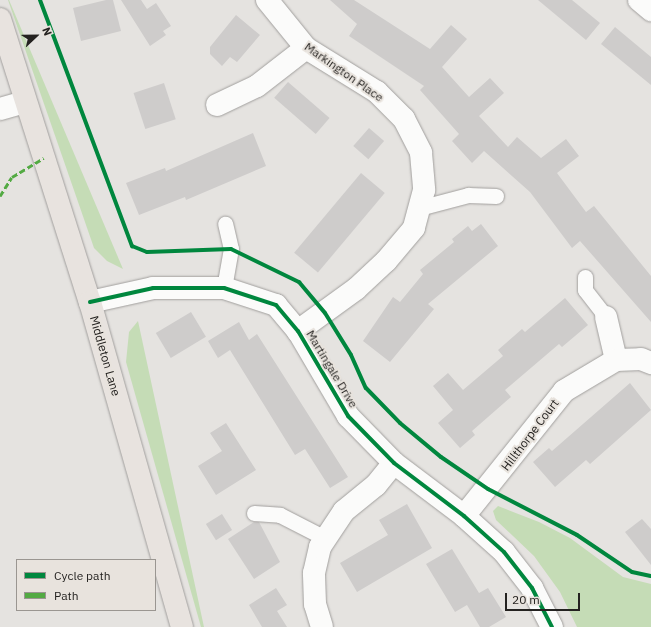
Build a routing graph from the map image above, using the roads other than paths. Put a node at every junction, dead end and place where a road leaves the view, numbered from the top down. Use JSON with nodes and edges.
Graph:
{"nodes":[{"id":1,"x":267,"y":0,"type":"edge"},
{"id":2,"x":639,"y":0,"type":"edge"},
{"id":3,"x":651,"y":10,"type":"edge"},
{"id":4,"x":0,"y":19,"type":"edge"},
{"id":5,"x":306,"y":48,"type":"junction"},
{"id":6,"x":25,"y":102,"type":"junction"},
{"id":7,"x":217,"y":105,"type":"dead end"},
{"id":8,"x":0,"y":109,"type":"edge"},
{"id":9,"x":496,"y":196,"type":"dead end"},
{"id":10,"x":419,"y":208,"type":"junction"},
{"id":11,"x":225,"y":224,"type":"dead end"},
{"id":12,"x":585,"y":276,"type":"dead end"},
{"id":13,"x":224,"y":288,"type":"junction"},
{"id":14,"x":90,"y":302,"type":"junction"},
{"id":15,"x":606,"y":317,"type":"joint"},
{"id":16,"x":298,"y":331,"type":"junction"},
{"id":17,"x":616,"y":360,"type":"junction"},
{"id":18,"x":651,"y":363,"type":"edge"},
{"id":19,"x":394,"y":463,"type":"junction"},
{"id":20,"x":254,"y":513,"type":"dead end"},
{"id":21,"x":464,"y":516,"type":"junction"},
{"id":22,"x":325,"y":538,"type":"junction"},
{"id":23,"x":182,"y":627,"type":"edge"},
{"id":24,"x":322,"y":627,"type":"edge"},
{"id":25,"x":552,"y":627,"type":"edge"}],
"edges":[{"from":1,"to":5,"type":"street","name":"Markington Place"},
{"from":2,"to":3,"type":"street"},
{"from":4,"to":6,"type":"main road","name":"Middleton Lane"},
{"from":5,"to":7,"type":"street"},
{"from":5,"to":10,"type":"street","name":"Markington Place"},
{"from":6,"to":8,"type":"street"},
{"from":6,"to":14,"type":"main road","name":"Middleton Lane"},
{"from":9,"to":10,"type":"lane"},
{"from":10,"to":16,"type":"street","name":"Markington Place"},
{"from":11,"to":13,"type":"lane"},
{"from":12,"to":15,"type":"lane"},
{"from":13,"to":14,"type":"street","name":"Martingale Drive"},
{"from":13,"to":16,"type":"street","name":"Martingale Drive"},
{"from":14,"to":23,"type":"main road","name":"Middleton Lane"},
{"from":15,"to":17,"type":"street"},
{"from":16,"to":19,"type":"street","name":"Martingale Drive"},
{"from":17,"to":18,"type":"street","name":"Hillthorpe Court"},
{"from":17,"to":21,"type":"street","name":"Hillthorpe Court"},
{"from":19,"to":21,"type":"street","name":"Martingale Drive"},
{"from":19,"to":22,"type":"street"},
{"from":20,"to":22,"type":"lane"},
{"from":21,"to":25,"type":"street","name":"Martingale Drive"},
{"from":22,"to":24,"type":"street"}]}
